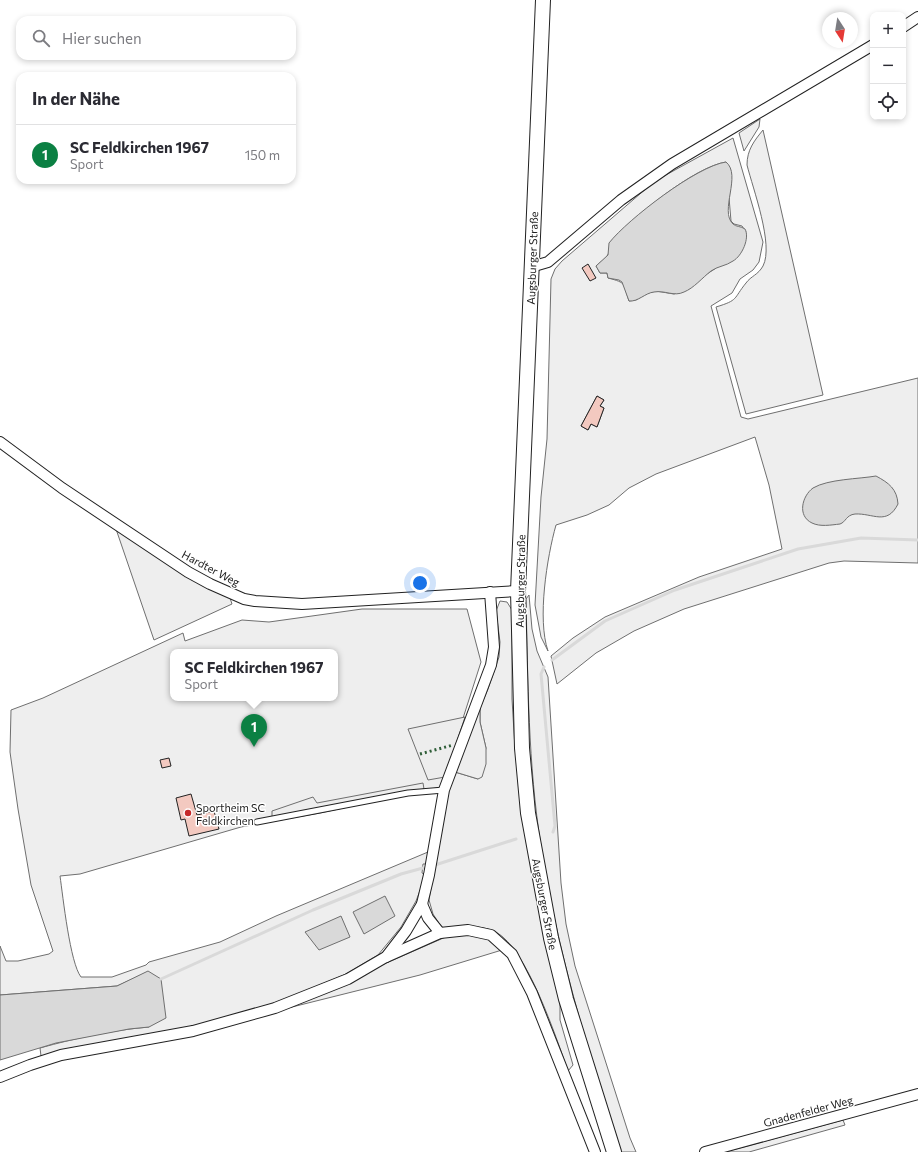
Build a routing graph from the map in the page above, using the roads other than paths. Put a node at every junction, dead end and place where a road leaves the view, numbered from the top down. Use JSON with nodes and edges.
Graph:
{"nodes":[{"id":1,"x":543,"y":0,"type":"edge"},
{"id":2,"x":918,"y":17,"type":"edge"},
{"id":3,"x":906,"y":25,"type":"edge"},
{"id":4,"x":870,"y":47,"type":"edge"},
{"id":5,"x":531,"y":267,"type":"junction"},
{"id":6,"x":0,"y":442,"type":"edge"},
{"id":7,"x":518,"y":591,"type":"junction"},
{"id":8,"x":490,"y":592,"type":"junction"},
{"id":9,"x":444,"y":790,"type":"junction"},
{"id":10,"x":257,"y":822,"type":"dead end"},
{"id":11,"x":422,"y":904,"type":"junction"},
{"id":12,"x":440,"y":934,"type":"junction"},
{"id":13,"x":384,"y":958,"type":"junction"},
{"id":14,"x":0,"y":1077,"type":"edge"},
{"id":15,"x":918,"y":1094,"type":"edge"},
{"id":16,"x":594,"y":1152,"type":"edge"},
{"id":17,"x":614,"y":1152,"type":"edge"},
{"id":18,"x":705,"y":1152,"type":"edge"}],
"edges":[{"from":1,"to":5,"type":"main road","name":"Augsburger Straße"},
{"from":2,"to":3,"type":"street"},
{"from":4,"to":5,"type":"street"},
{"from":5,"to":7,"type":"main road","name":"Augsburger Straße"},
{"from":6,"to":8,"type":"street","name":"Hardter Weg"},
{"from":7,"to":8,"type":"street","name":"Hardter Weg"},
{"from":7,"to":17,"type":"main road","name":"Augsburger Straße"},
{"from":8,"to":9,"type":"street"},
{"from":9,"to":10,"type":"lane"},
{"from":9,"to":11,"type":"street"},
{"from":11,"to":12,"type":"street"},
{"from":11,"to":13,"type":"street"},
{"from":12,"to":13,"type":"street"},
{"from":12,"to":16,"type":"street"},
{"from":13,"to":14,"type":"street"},
{"from":15,"to":18,"type":"street","name":"Gnadenfelder Weg"}]}
